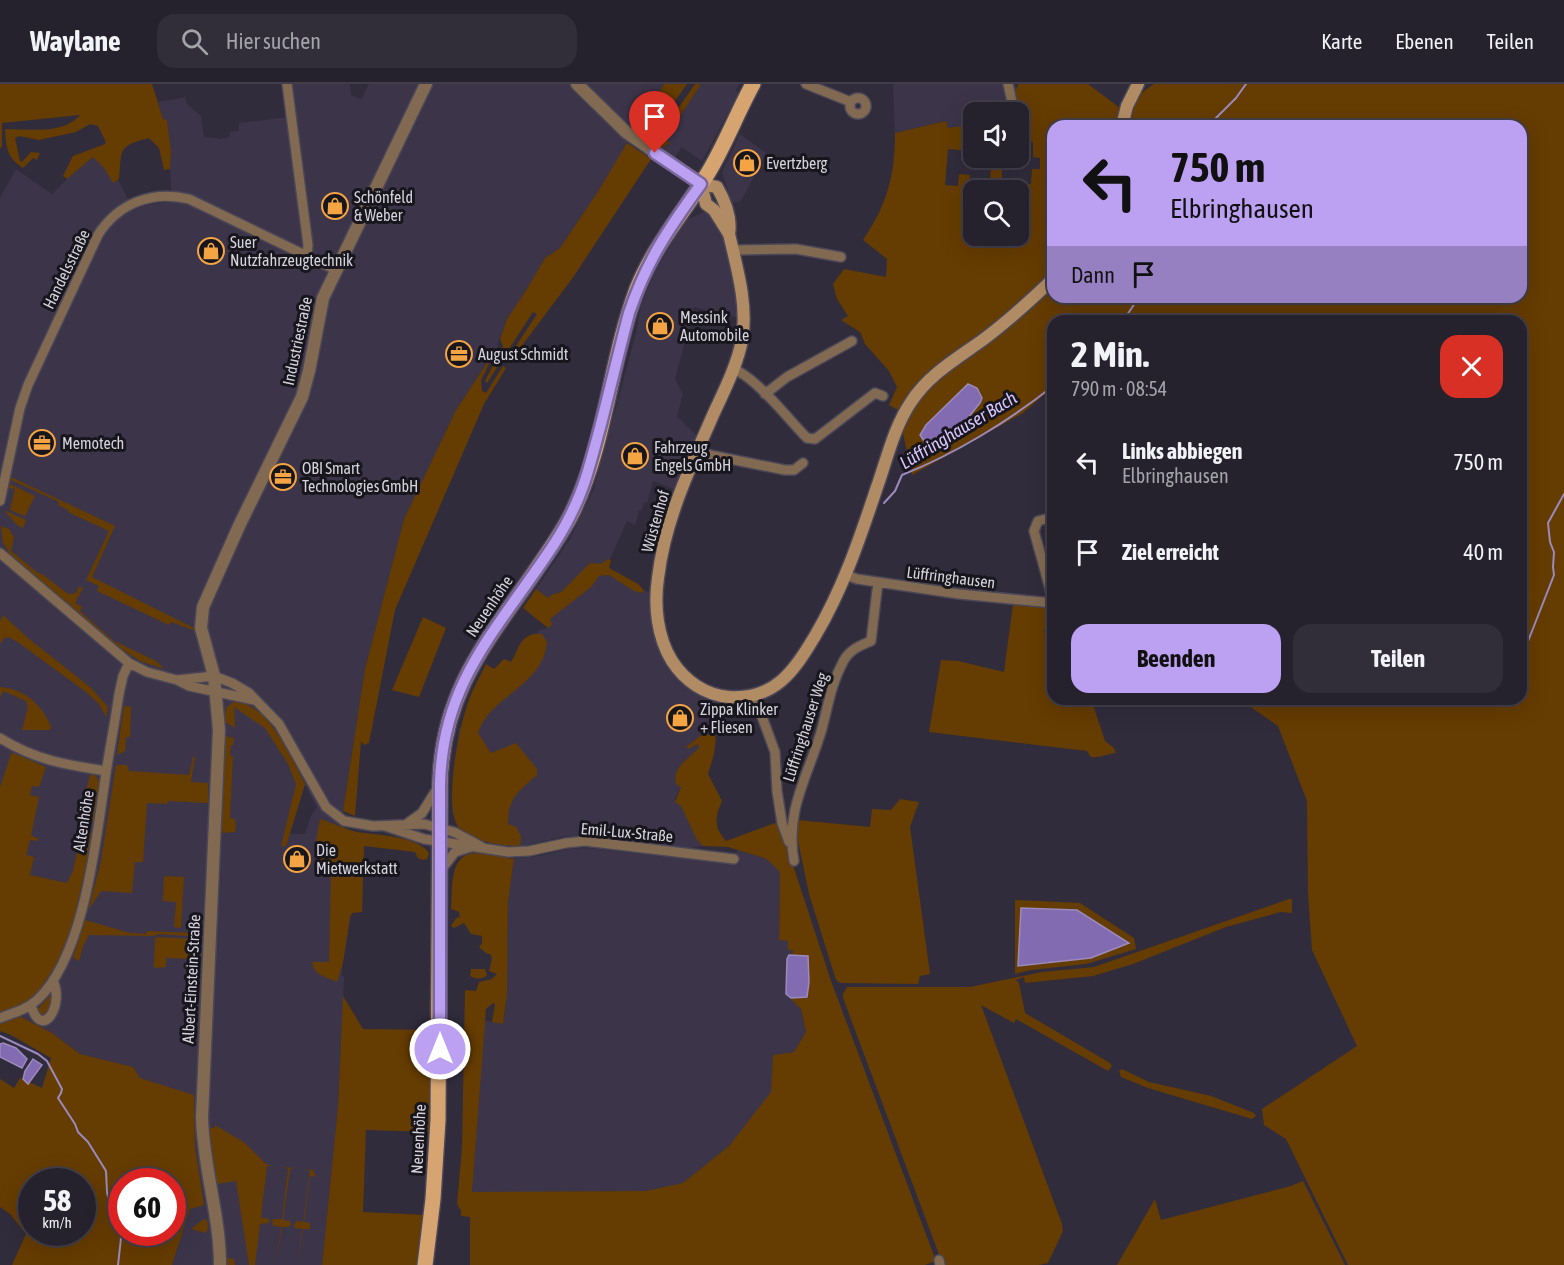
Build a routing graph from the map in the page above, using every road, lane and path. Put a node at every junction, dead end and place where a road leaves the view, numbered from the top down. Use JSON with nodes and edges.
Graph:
{"nodes":[{"id":1,"x":286,"y":84,"type":"edge"},
{"id":2,"x":426,"y":84,"type":"edge"},
{"id":3,"x":577,"y":84,"type":"edge"},
{"id":4,"x":753,"y":84,"type":"edge"},
{"id":5,"x":806,"y":84,"type":"edge"},
{"id":6,"x":1008,"y":84,"type":"edge"},
{"id":7,"x":1138,"y":84,"type":"edge"},
{"id":8,"x":851,"y":102,"type":"dead end"},
{"id":9,"x":1012,"y":102,"type":"edge"},
{"id":10,"x":1124,"y":120,"type":"edge"},
{"id":11,"x":701,"y":184,"type":"junction"},
{"id":12,"x":729,"y":234,"type":"junction"},
{"id":13,"x":733,"y":250,"type":"junction"},
{"id":14,"x":307,"y":255,"type":"junction"},
{"id":15,"x":841,"y":257,"type":"dead end"},
{"id":16,"x":336,"y":270,"type":"junction"},
{"id":17,"x":1047,"y":284,"type":"edge"},
{"id":18,"x":852,"y":341,"type":"dead end"},
{"id":19,"x":733,"y":369,"type":"junction"},
{"id":20,"x":765,"y":394,"type":"junction"},
{"id":21,"x":883,"y":396,"type":"dead end"},
{"id":22,"x":698,"y":450,"type":"junction"},
{"id":23,"x":803,"y":463,"type":"dead end"},
{"id":24,"x":0,"y":501,"type":"edge"},
{"id":25,"x":1047,"y":519,"type":"edge"},
{"id":26,"x":0,"y":553,"type":"edge"},
{"id":27,"x":846,"y":575,"type":"junction"},
{"id":28,"x":1047,"y":579,"type":"edge"},
{"id":29,"x":878,"y":582,"type":"junction"},
{"id":30,"x":1047,"y":601,"type":"edge"},
{"id":31,"x":129,"y":663,"type":"junction"},
{"id":32,"x":214,"y":676,"type":"junction"},
{"id":33,"x":177,"y":680,"type":"junction"},
{"id":34,"x":217,"y":693,"type":"junction"},
{"id":35,"x":754,"y":695,"type":"junction"},
{"id":36,"x":254,"y":700,"type":"junction"},
{"id":37,"x":0,"y":738,"type":"edge"},
{"id":38,"x":106,"y":771,"type":"junction"},
{"id":39,"x":440,"y":784,"type":"junction"},
{"id":40,"x":777,"y":791,"type":"junction"},
{"id":41,"x":797,"y":797,"type":"junction"},
{"id":42,"x":408,"y":823,"type":"junction"},
{"id":43,"x":385,"y":826,"type":"junction"},
{"id":44,"x":440,"y":834,"type":"junction"},
{"id":45,"x":478,"y":846,"type":"junction"},
{"id":46,"x":791,"y":847,"type":"junction"},
{"id":47,"x":734,"y":859,"type":"dead end"},
{"id":48,"x":794,"y":861,"type":"dead end"},
{"id":49,"x":440,"y":872,"type":"junction"},
{"id":50,"x":53,"y":980,"type":"junction"},
{"id":51,"x":31,"y":1005,"type":"junction"},
{"id":52,"x":0,"y":1018,"type":"edge"},
{"id":53,"x":220,"y":1265,"type":"edge"},
{"id":54,"x":425,"y":1265,"type":"edge"}],
"edges":[{"from":1,"to":14,"type":"street"},
{"from":2,"to":16,"type":"street","name":"Industriestraße"},
{"from":3,"to":11,"type":"street"},
{"from":4,"to":11,"type":"main road","name":"Neuenhöhe"},
{"from":5,"to":8,"type":"street"},
{"from":6,"to":9,"type":"street"},
{"from":7,"to":10,"type":"main road"},
{"from":11,"to":12,"type":"main road","name":"Wüstenhof"},
{"from":11,"to":12,"type":"main road","name":"Wüstenhof"},
{"from":11,"to":39,"type":"main road","name":"Neuenhöhe"},
{"from":12,"to":13,"type":"main road","name":"Wüstenhof"},
{"from":13,"to":15,"type":"street"},
{"from":13,"to":19,"type":"main road","name":"Wüstenhof"},
{"from":14,"to":16,"type":"street","name":"Handelsstraße"},
{"from":14,"to":24,"type":"street","name":"Handelsstraße"},
{"from":16,"to":32,"type":"street","name":"Industriestraße"},
{"from":17,"to":27,"type":"main road","name":"Wüstenhof"},
{"from":18,"to":20,"type":"street"},
{"from":19,"to":20,"type":"street"},
{"from":19,"to":22,"type":"main road","name":"Wüstenhof"},
{"from":20,"to":21,"type":"street"},
{"from":22,"to":23,"type":"street"},
{"from":22,"to":35,"type":"main road","name":"Wüstenhof"},
{"from":25,"to":28,"type":"street","name":"Lüffringhausen"},
{"from":26,"to":31,"type":"street"},
{"from":27,"to":29,"type":"street","name":"Lüffringhausen"},
{"from":27,"to":35,"type":"main road","name":"Wüstenhof"},
{"from":29,"to":30,"type":"street","name":"Lüffringhausen"},
{"from":29,"to":41,"type":"street","name":"Lüffringhauser Weg"},
{"from":31,"to":33,"type":"street"},
{"from":31,"to":38,"type":"street","name":"Altenhöhe"},
{"from":32,"to":33,"type":"street"},
{"from":32,"to":34,"type":"street","name":"Industriestraße"},
{"from":32,"to":36,"type":"street"},
{"from":33,"to":34,"type":"street"},
{"from":34,"to":36,"type":"street"},
{"from":34,"to":53,"type":"street","name":"Albert-Einstein-Straße"},
{"from":35,"to":40,"type":"street"},
{"from":36,"to":43,"type":"street"},
{"from":37,"to":38,"type":"street"},
{"from":38,"to":50,"type":"street","name":"Altenhöhe"},
{"from":39,"to":42,"type":"street"},
{"from":39,"to":44,"type":"main road","name":"Neuenhöhe"},
{"from":40,"to":41,"type":"street"},
{"from":40,"to":46,"type":"street"},
{"from":41,"to":46,"type":"street","name":"Lüffringhauser Weg"},
{"from":42,"to":43,"type":"street"},
{"from":42,"to":44,"type":"street"},
{"from":43,"to":44,"type":"street"},
{"from":44,"to":45,"type":"street","name":"Emil-Lux-Straße"},
{"from":44,"to":49,"type":"main road","name":"Neuenhöhe"},
{"from":45,"to":47,"type":"street","name":"Emil-Lux-Straße"},
{"from":45,"to":49,"type":"street"},
{"from":46,"to":48,"type":"street","name":"Lüffringhauser Weg"},
{"from":49,"to":54,"type":"main road","name":"Neuenhöhe"},
{"from":50,"to":51,"type":"street","name":"Altenhöhe"},
{"from":50,"to":51,"type":"street","name":"Altenhöhe"},
{"from":51,"to":52,"type":"street","name":"Altenhöhe"}]}
